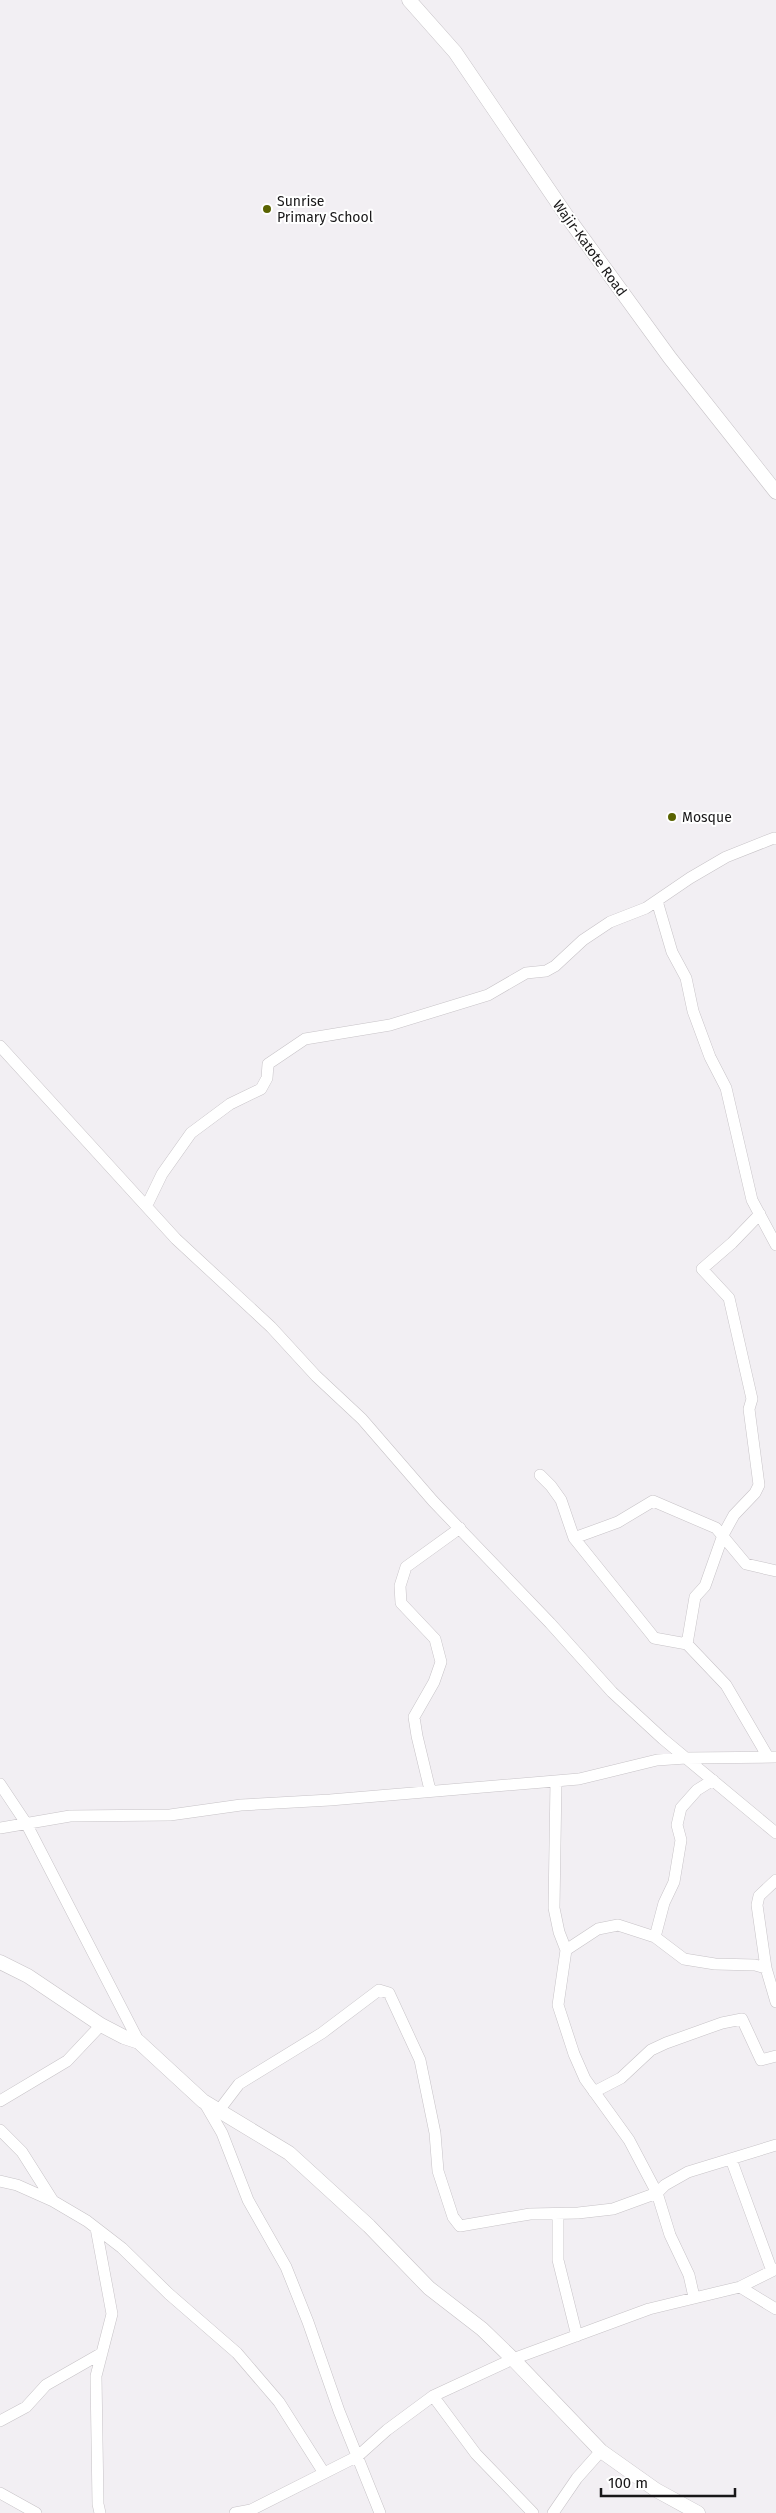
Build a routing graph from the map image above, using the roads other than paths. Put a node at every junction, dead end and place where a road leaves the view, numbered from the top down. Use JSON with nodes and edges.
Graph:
{"nodes":[{"id":1,"x":409,"y":0,"type":"edge"},
{"id":2,"x":776,"y":492,"type":"edge"},
{"id":3,"x":776,"y":839,"type":"edge"},
{"id":4,"x":657,"y":901,"type":"junction"},
{"id":5,"x":0,"y":1046,"type":"edge"},
{"id":6,"x":146,"y":1205,"type":"junction"},
{"id":7,"x":760,"y":1214,"type":"junction"},
{"id":8,"x":776,"y":1245,"type":"edge"},
{"id":9,"x":540,"y":1475,"type":"dead end"},
{"id":10,"x":460,"y":1528,"type":"junction"},
{"id":11,"x":724,"y":1535,"type":"junction"},
{"id":12,"x":574,"y":1538,"type":"junction"},
{"id":13,"x":776,"y":1572,"type":"edge"},
{"id":14,"x":687,"y":1644,"type":"junction"},
{"id":15,"x":772,"y":1757,"type":"edge"},
{"id":16,"x":686,"y":1758,"type":"junction"},
{"id":17,"x":712,"y":1780,"type":"junction"},
{"id":18,"x":556,"y":1781,"type":"junction"},
{"id":19,"x":0,"y":1784,"type":"edge"},
{"id":20,"x":430,"y":1790,"type":"junction"},
{"id":21,"x":26,"y":1823,"type":"junction"},
{"id":22,"x":0,"y":1828,"type":"edge"},
{"id":23,"x":776,"y":1833,"type":"edge"},
{"id":24,"x":776,"y":1880,"type":"edge"},
{"id":25,"x":655,"y":1938,"type":"junction"},
{"id":26,"x":566,"y":1950,"type":"junction"},
{"id":27,"x":0,"y":1962,"type":"edge"},
{"id":28,"x":766,"y":1968,"type":"junction"},
{"id":29,"x":776,"y":2002,"type":"edge"},
{"id":30,"x":101,"y":2026,"type":"junction"},
{"id":31,"x":139,"y":2042,"type":"junction"},
{"id":32,"x":776,"y":2056,"type":"edge"},
{"id":33,"x":594,"y":2092,"type":"junction"},
{"id":34,"x":0,"y":2101,"type":"edge"},
{"id":35,"x":203,"y":2101,"type":"junction"},
{"id":36,"x":220,"y":2110,"type":"junction"},
{"id":37,"x":0,"y":2130,"type":"edge"},
{"id":38,"x":776,"y":2145,"type":"edge"},
{"id":39,"x":731,"y":2159,"type":"junction"},
{"id":40,"x":0,"y":2181,"type":"edge"},
{"id":41,"x":657,"y":2192,"type":"junction"},
{"id":42,"x":53,"y":2200,"type":"junction"},
{"id":43,"x":558,"y":2214,"type":"junction"},
{"id":44,"x":96,"y":2228,"type":"junction"},
{"id":45,"x":774,"y":2270,"type":"edge"},
{"id":46,"x":740,"y":2287,"type":"junction"},
{"id":47,"x":694,"y":2297,"type":"junction"},
{"id":48,"x":776,"y":2309,"type":"edge"},
{"id":49,"x":577,"y":2336,"type":"junction"},
{"id":50,"x":102,"y":2353,"type":"junction"},
{"id":51,"x":513,"y":2359,"type":"junction"},
{"id":52,"x":432,"y":2396,"type":"junction"},
{"id":53,"x":0,"y":2421,"type":"edge"},
{"id":54,"x":602,"y":2451,"type":"junction"},
{"id":55,"x":358,"y":2456,"type":"junction"},
{"id":56,"x":324,"y":2473,"type":"junction"},
{"id":57,"x":0,"y":2493,"type":"edge"},
{"id":58,"x":36,"y":2513,"type":"edge"},
{"id":59,"x":100,"y":2513,"type":"edge"},
{"id":60,"x":235,"y":2513,"type":"edge"},
{"id":61,"x":380,"y":2513,"type":"edge"},
{"id":62,"x":533,"y":2513,"type":"edge"},
{"id":63,"x":553,"y":2513,"type":"edge"},
{"id":64,"x":698,"y":2513,"type":"edge"}],
"edges":[{"from":1,"to":2,"type":"street","name":"Wajir-Katote Road"},
{"from":3,"to":4,"type":"street"},
{"from":4,"to":6,"type":"street"},
{"from":4,"to":7,"type":"street"},
{"from":5,"to":6,"type":"street"},
{"from":6,"to":10,"type":"street"},
{"from":7,"to":8,"type":"street"},
{"from":7,"to":11,"type":"street"},
{"from":9,"to":12,"type":"street"},
{"from":10,"to":16,"type":"street"},
{"from":10,"to":20,"type":"street"},
{"from":11,"to":12,"type":"street"},
{"from":11,"to":13,"type":"street"},
{"from":11,"to":14,"type":"street"},
{"from":12,"to":14,"type":"street"},
{"from":14,"to":15,"type":"street"},
{"from":15,"to":16,"type":"street"},
{"from":16,"to":17,"type":"street"},
{"from":16,"to":18,"type":"street"},
{"from":17,"to":23,"type":"street"},
{"from":17,"to":25,"type":"street"},
{"from":18,"to":20,"type":"street"},
{"from":18,"to":26,"type":"street"},
{"from":19,"to":21,"type":"street"},
{"from":20,"to":21,"type":"street"},
{"from":21,"to":22,"type":"street"},
{"from":21,"to":31,"type":"street"},
{"from":24,"to":28,"type":"street"},
{"from":25,"to":26,"type":"street"},
{"from":25,"to":28,"type":"street"},
{"from":26,"to":33,"type":"street"},
{"from":27,"to":30,"type":"street"},
{"from":28,"to":29,"type":"street"},
{"from":30,"to":31,"type":"street"},
{"from":30,"to":34,"type":"street"},
{"from":31,"to":35,"type":"street"},
{"from":32,"to":33,"type":"street"},
{"from":33,"to":41,"type":"street"},
{"from":35,"to":36,"type":"street"},
{"from":35,"to":55,"type":"street"},
{"from":36,"to":43,"type":"street"},
{"from":36,"to":51,"type":"street"},
{"from":37,"to":42,"type":"street"},
{"from":38,"to":39,"type":"street"},
{"from":39,"to":41,"type":"street"},
{"from":39,"to":45,"type":"street"},
{"from":40,"to":42,"type":"street"},
{"from":41,"to":43,"type":"street"},
{"from":41,"to":47,"type":"street"},
{"from":42,"to":44,"type":"street"},
{"from":43,"to":49,"type":"street"},
{"from":44,"to":50,"type":"street"},
{"from":44,"to":56,"type":"street"},
{"from":45,"to":46,"type":"street"},
{"from":46,"to":47,"type":"street"},
{"from":46,"to":48,"type":"street"},
{"from":47,"to":49,"type":"street"},
{"from":49,"to":51,"type":"street"},
{"from":50,"to":53,"type":"street"},
{"from":50,"to":59,"type":"street"},
{"from":51,"to":52,"type":"street"},
{"from":51,"to":54,"type":"street"},
{"from":52,"to":55,"type":"street"},
{"from":52,"to":62,"type":"street"},
{"from":54,"to":63,"type":"street"},
{"from":54,"to":64,"type":"street"},
{"from":55,"to":56,"type":"street"},
{"from":55,"to":61,"type":"street"},
{"from":56,"to":60,"type":"street"},
{"from":57,"to":58,"type":"street"}]}
